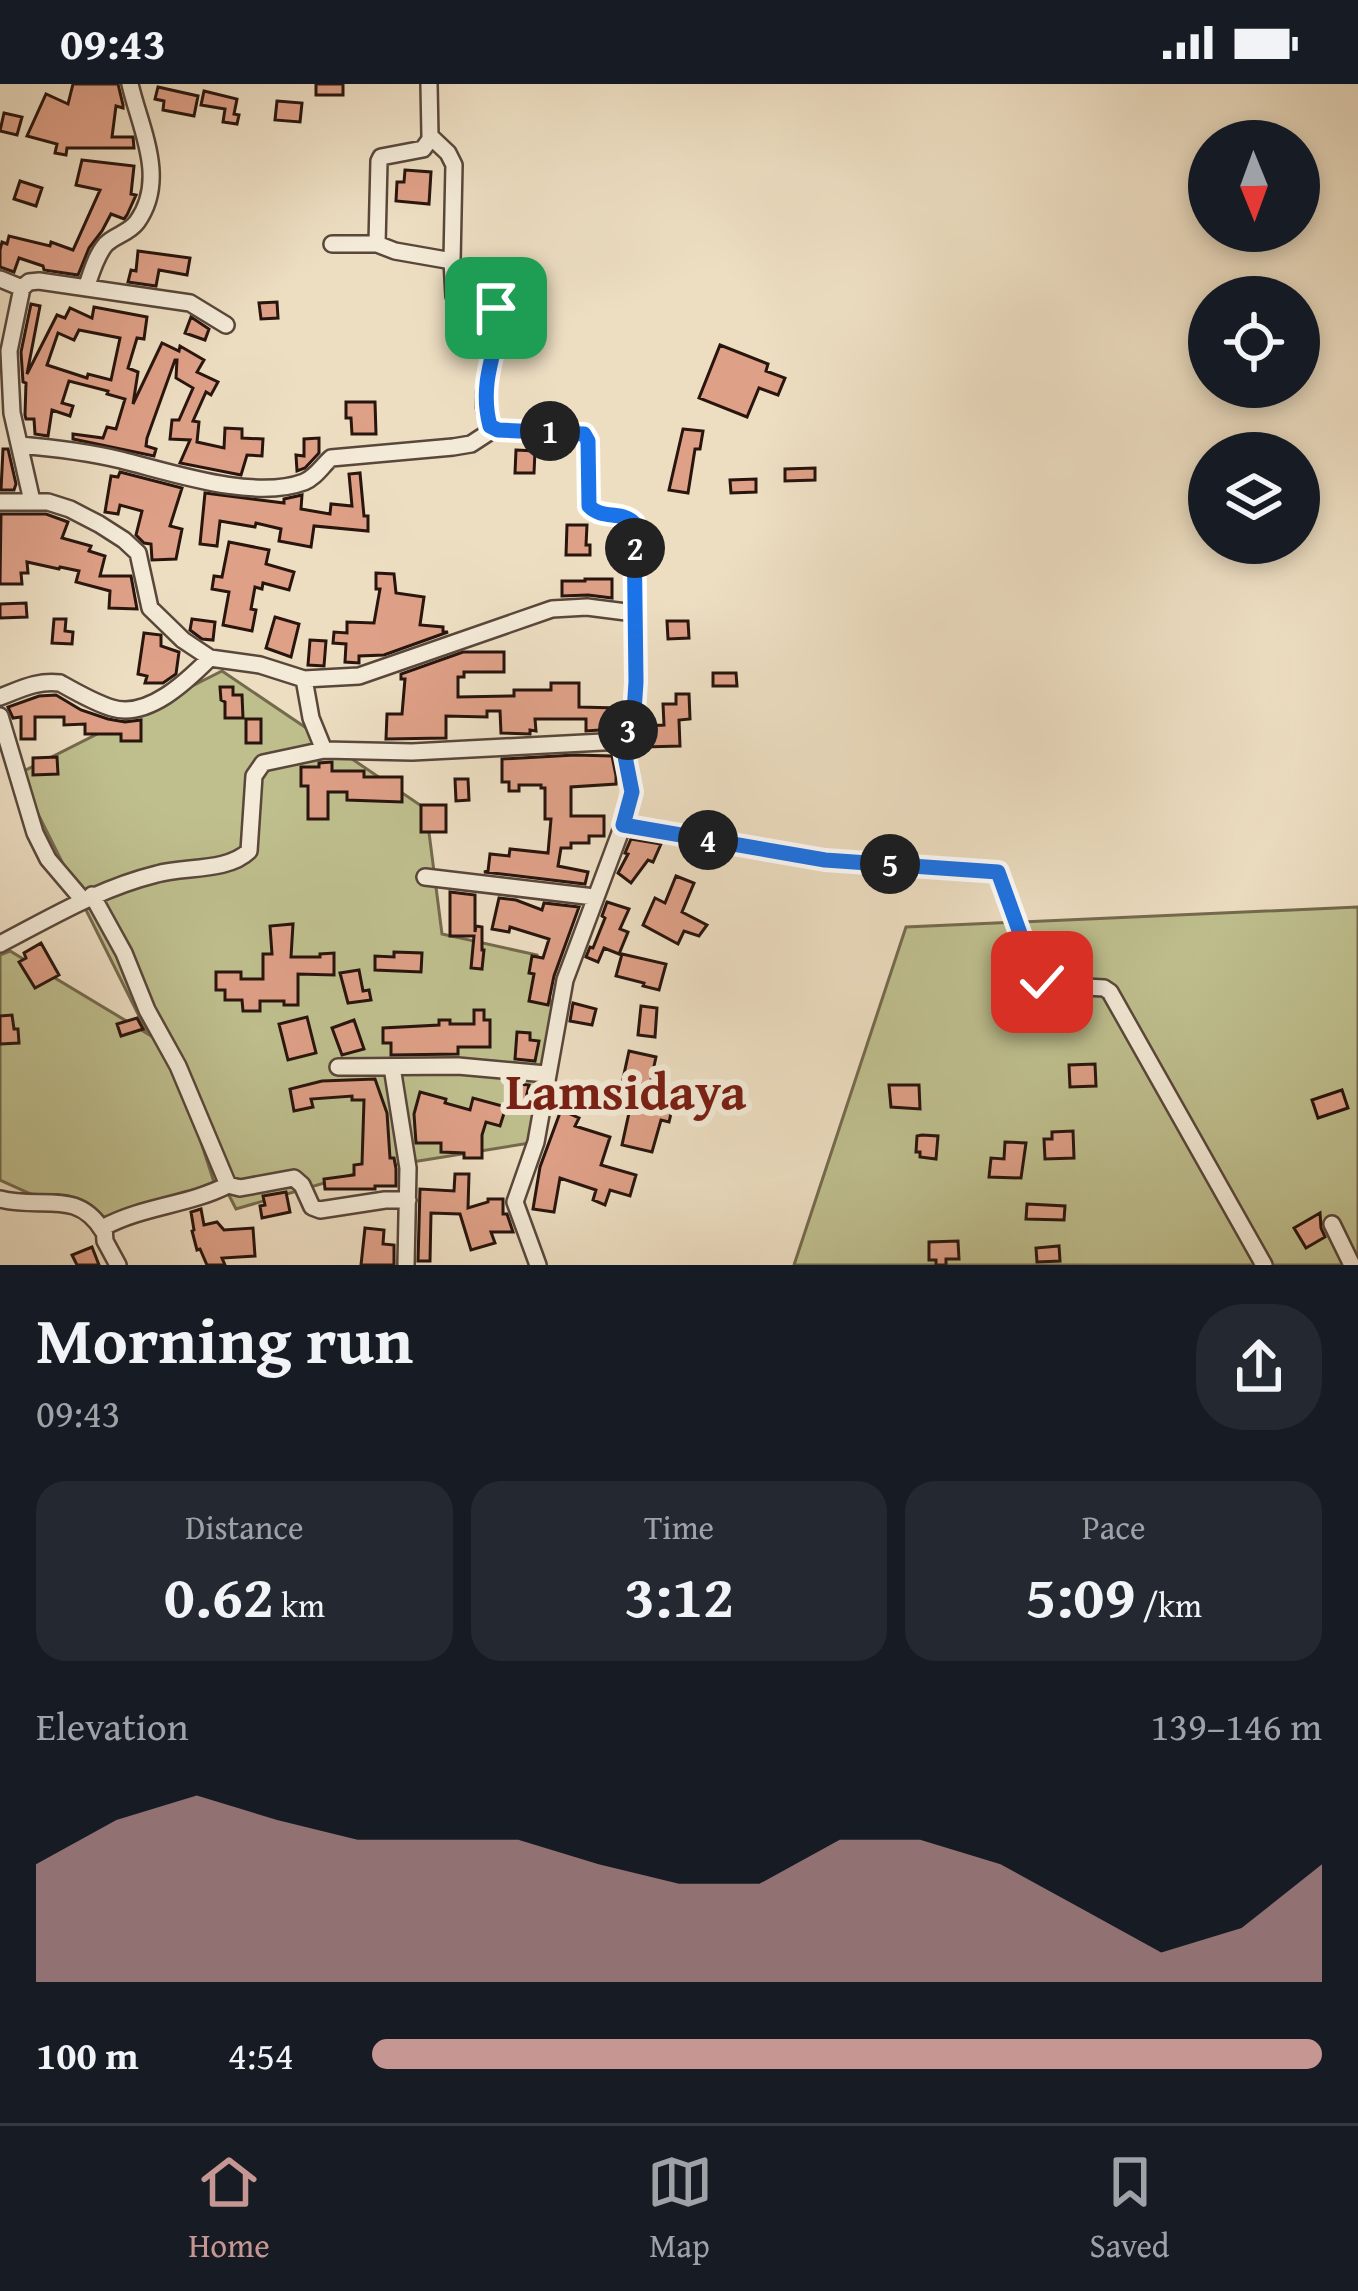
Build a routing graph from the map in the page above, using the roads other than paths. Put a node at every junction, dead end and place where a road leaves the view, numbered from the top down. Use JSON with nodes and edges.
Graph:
{"nodes":[{"id":1,"x":130,"y":84,"type":"edge"},
{"id":2,"x":429,"y":84,"type":"edge"},
{"id":3,"x":431,"y":138,"type":"junction"},
{"id":4,"x":332,"y":244,"type":"dead end"},
{"id":5,"x":376,"y":244,"type":"junction"},
{"id":6,"x":452,"y":261,"type":"junction"},
{"id":7,"x":0,"y":279,"type":"edge"},
{"id":8,"x":22,"y":288,"type":"junction"},
{"id":9,"x":86,"y":288,"type":"junction"},
{"id":10,"x":226,"y":325,"type":"dead end"},
{"id":11,"x":5,"y":379,"type":"edge"},
{"id":12,"x":494,"y":429,"type":"junction"},
{"id":13,"x":20,"y":445,"type":"junction"},
{"id":14,"x":32,"y":500,"type":"junction"},
{"id":15,"x":0,"y":502,"type":"edge"},
{"id":16,"x":634,"y":613,"type":"junction"},
{"id":17,"x":211,"y":658,"type":"junction"},
{"id":18,"x":304,"y":679,"type":"junction"},
{"id":19,"x":0,"y":697,"type":"edge"},
{"id":20,"x":0,"y":716,"type":"edge"},
{"id":21,"x":622,"y":741,"type":"junction"},
{"id":22,"x":324,"y":750,"type":"junction"},
{"id":23,"x":623,"y":825,"type":"junction"},
{"id":24,"x":425,"y":877,"type":"dead end"},
{"id":25,"x":87,"y":897,"type":"junction"},
{"id":26,"x":594,"y":897,"type":"junction"},
{"id":27,"x":0,"y":944,"type":"edge"},
{"id":28,"x":392,"y":1066,"type":"junction"},
{"id":29,"x":338,"y":1067,"type":"dead end"},
{"id":30,"x":546,"y":1074,"type":"junction"},
{"id":31,"x":228,"y":1185,"type":"junction"},
{"id":32,"x":0,"y":1199,"type":"edge"},
{"id":33,"x":408,"y":1200,"type":"junction"},
{"id":34,"x":1332,"y":1224,"type":"dead end"},
{"id":35,"x":103,"y":1231,"type":"junction"},
{"id":36,"x":118,"y":1265,"type":"edge"},
{"id":37,"x":406,"y":1265,"type":"edge"},
{"id":38,"x":538,"y":1265,"type":"edge"},
{"id":39,"x":1264,"y":1265,"type":"edge"},
{"id":40,"x":1352,"y":1265,"type":"edge"}],
"edges":[{"from":1,"to":9,"type":"street"},
{"from":2,"to":3,"type":"street"},
{"from":3,"to":5,"type":"street"},
{"from":3,"to":6,"type":"street"},
{"from":4,"to":5,"type":"street"},
{"from":5,"to":6,"type":"street"},
{"from":6,"to":12,"type":"street"},
{"from":7,"to":8,"type":"street"},
{"from":8,"to":9,"type":"street"},
{"from":8,"to":11,"type":"street"},
{"from":9,"to":10,"type":"street"},
{"from":11,"to":13,"type":"street"},
{"from":12,"to":13,"type":"street"},
{"from":12,"to":16,"type":"street"},
{"from":13,"to":14,"type":"street"},
{"from":14,"to":15,"type":"street"},
{"from":14,"to":17,"type":"street"},
{"from":16,"to":18,"type":"street"},
{"from":16,"to":21,"type":"street"},
{"from":17,"to":18,"type":"street"},
{"from":17,"to":19,"type":"street"},
{"from":18,"to":22,"type":"street"},
{"from":20,"to":25,"type":"street"},
{"from":21,"to":22,"type":"street"},
{"from":21,"to":23,"type":"street"},
{"from":22,"to":25,"type":"street"},
{"from":23,"to":26,"type":"street"},
{"from":23,"to":39,"type":"street"},
{"from":24,"to":26,"type":"street"},
{"from":25,"to":27,"type":"street"},
{"from":25,"to":31,"type":"street"},
{"from":26,"to":30,"type":"street"},
{"from":28,"to":29,"type":"street"},
{"from":28,"to":30,"type":"street"},
{"from":28,"to":33,"type":"street"},
{"from":30,"to":38,"type":"street"},
{"from":31,"to":33,"type":"street"},
{"from":31,"to":35,"type":"street"},
{"from":32,"to":35,"type":"street"},
{"from":33,"to":37,"type":"street"},
{"from":34,"to":40,"type":"street"},
{"from":35,"to":36,"type":"street"}]}
